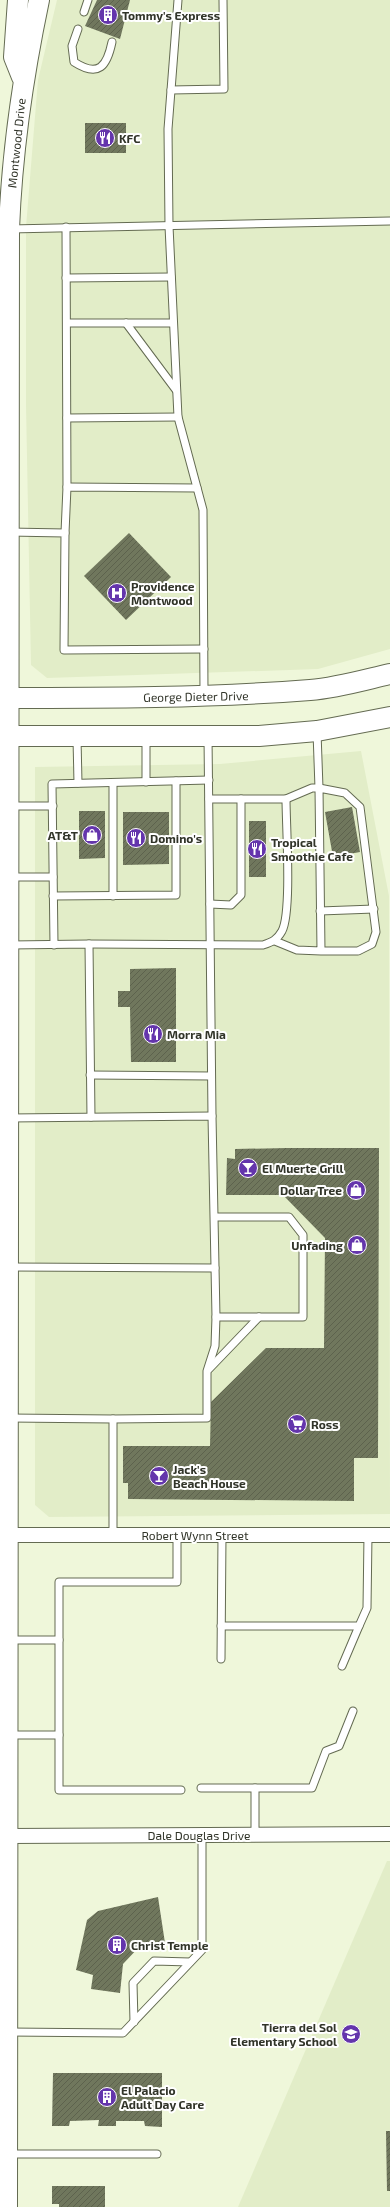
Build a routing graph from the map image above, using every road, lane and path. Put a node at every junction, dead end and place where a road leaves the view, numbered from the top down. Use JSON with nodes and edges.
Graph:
{"nodes":[{"id":1,"x":18,"y":0,"type":"edge"},
{"id":2,"x":39,"y":0,"type":"edge"},
{"id":3,"x":88,"y":0,"type":"edge"},
{"id":4,"x":178,"y":0,"type":"edge"},
{"id":5,"x":223,"y":0,"type":"edge"},
{"id":6,"x":84,"y":12,"type":"dead end"},
{"id":7,"x":78,"y":29,"type":"dead end"},
{"id":8,"x":112,"y":42,"type":"dead end"},
{"id":9,"x":24,"y":79,"type":"junction"},
{"id":10,"x":171,"y":90,"type":"junction"},
{"id":11,"x":390,"y":221,"type":"edge"},
{"id":12,"x":169,"y":226,"type":"junction"},
{"id":13,"x":66,"y":228,"type":"junction"},
{"id":14,"x":5,"y":229,"type":"edge"},
{"id":15,"x":171,"y":277,"type":"junction"},
{"id":16,"x":66,"y":278,"type":"junction"},
{"id":17,"x":67,"y":323,"type":"junction"},
{"id":18,"x":126,"y":323,"type":"junction"},
{"id":19,"x":173,"y":323,"type":"junction"},
{"id":20,"x":177,"y":391,"type":"junction"},
{"id":21,"x":178,"y":417,"type":"junction"},
{"id":22,"x":67,"y":418,"type":"junction"},
{"id":23,"x":67,"y":487,"type":"junction"},
{"id":24,"x":197,"y":488,"type":"junction"},
{"id":25,"x":9,"y":532,"type":"junction"},
{"id":26,"x":65,"y":533,"type":"junction"},
{"id":27,"x":204,"y":649,"type":"junction"},
{"id":28,"x":390,"y":674,"type":"edge"},
{"id":29,"x":204,"y":697,"type":"junction"},
{"id":30,"x":5,"y":698,"type":"edge"},
{"id":31,"x":390,"y":717,"type":"edge"},
{"id":32,"x":317,"y":731,"type":"junction"},
{"id":33,"x":4,"y":736,"type":"edge"},
{"id":34,"x":77,"y":736,"type":"junction"},
{"id":35,"x":146,"y":736,"type":"junction"},
{"id":36,"x":208,"y":736,"type":"junction"},
{"id":37,"x":209,"y":780,"type":"junction"},
{"id":38,"x":176,"y":781,"type":"junction"},
{"id":39,"x":113,"y":782,"type":"junction"},
{"id":40,"x":146,"y":782,"type":"junction"},
{"id":41,"x":78,"y":784,"type":"junction"},
{"id":42,"x":319,"y":788,"type":"junction"},
{"id":43,"x":209,"y":799,"type":"junction"},
{"id":44,"x":241,"y":799,"type":"junction"},
{"id":45,"x":286,"y":799,"type":"junction"},
{"id":46,"x":9,"y":806,"type":"junction"},
{"id":47,"x":53,"y":806,"type":"junction"},
{"id":48,"x":8,"y":877,"type":"junction"},
{"id":49,"x":53,"y":877,"type":"junction"},
{"id":50,"x":53,"y":896,"type":"junction"},
{"id":51,"x":113,"y":896,"type":"junction"},
{"id":52,"x":210,"y":904,"type":"junction"},
{"id":53,"x":374,"y":909,"type":"junction"},
{"id":54,"x":320,"y":911,"type":"junction"},
{"id":55,"x":275,"y":941,"type":"junction"},
{"id":56,"x":89,"y":944,"type":"junction"},
{"id":57,"x":8,"y":945,"type":"junction"},
{"id":58,"x":54,"y":945,"type":"junction"},
{"id":59,"x":210,"y":945,"type":"junction"},
{"id":60,"x":321,"y":951,"type":"junction"},
{"id":61,"x":90,"y":1076,"type":"junction"},
{"id":62,"x":211,"y":1076,"type":"junction"},
{"id":63,"x":5,"y":1108,"type":"edge"},
{"id":64,"x":212,"y":1116,"type":"junction"},
{"id":65,"x":91,"y":1117,"type":"junction"},
{"id":66,"x":214,"y":1217,"type":"junction"},
{"id":67,"x":8,"y":1267,"type":"junction"},
{"id":68,"x":215,"y":1268,"type":"junction"},
{"id":69,"x":216,"y":1317,"type":"junction"},
{"id":70,"x":259,"y":1317,"type":"junction"},
{"id":71,"x":207,"y":1371,"type":"junction"},
{"id":72,"x":8,"y":1418,"type":"junction"},
{"id":73,"x":113,"y":1419,"type":"junction"},
{"id":74,"x":4,"y":1535,"type":"edge"},
{"id":75,"x":113,"y":1535,"type":"junction"},
{"id":76,"x":177,"y":1535,"type":"junction"},
{"id":77,"x":222,"y":1535,"type":"junction"},
{"id":78,"x":368,"y":1535,"type":"junction"},
{"id":79,"x":390,"y":1535,"type":"edge"},
{"id":80,"x":221,"y":1626,"type":"junction"},
{"id":81,"x":359,"y":1626,"type":"junction"},
{"id":82,"x":8,"y":1640,"type":"junction"},
{"id":83,"x":59,"y":1640,"type":"junction"},
{"id":84,"x":221,"y":1659,"type":"dead end"},
{"id":85,"x":342,"y":1666,"type":"dead end"},
{"id":86,"x":353,"y":1711,"type":"dead end"},
{"id":87,"x":8,"y":1735,"type":"junction"},
{"id":88,"x":59,"y":1735,"type":"junction"},
{"id":89,"x":201,"y":1788,"type":"dead end"},
{"id":90,"x":255,"y":1788,"type":"junction"},
{"id":91,"x":182,"y":1790,"type":"dead end"},
{"id":92,"x":390,"y":1834,"type":"edge"},
{"id":93,"x":202,"y":1835,"type":"junction"},
{"id":94,"x":255,"y":1835,"type":"junction"},
{"id":95,"x":9,"y":1836,"type":"junction"},
{"id":96,"x":190,"y":1962,"type":"junction"},
{"id":97,"x":134,"y":2022,"type":"junction"},
{"id":98,"x":8,"y":2032,"type":"junction"},
{"id":99,"x":157,"y":2154,"type":"dead end"},
{"id":100,"x":5,"y":2163,"type":"edge"},
{"id":101,"x":7,"y":2207,"type":"edge"}],
"edges":[{"from":1,"to":9,"type":"main road"},
{"from":2,"to":9,"type":"main road","name":"Montwood Drive"},
{"from":3,"to":6,"type":"lane"},
{"from":4,"to":10,"type":"lane"},
{"from":5,"to":10,"type":"lane"},
{"from":7,"to":8,"type":"lane"},
{"from":9,"to":14,"type":"main road","name":"Montwood Drive"},
{"from":10,"to":12,"type":"lane"},
{"from":11,"to":12,"type":"lane"},
{"from":12,"to":13,"type":"lane"},
{"from":12,"to":15,"type":"lane"},
{"from":13,"to":14,"type":"lane"},
{"from":13,"to":16,"type":"lane"},
{"from":14,"to":25,"type":"main road","name":"Montwood Drive"},
{"from":15,"to":16,"type":"lane"},
{"from":15,"to":19,"type":"lane"},
{"from":16,"to":17,"type":"lane"},
{"from":17,"to":18,"type":"lane"},
{"from":17,"to":22,"type":"lane"},
{"from":18,"to":19,"type":"lane"},
{"from":18,"to":20,"type":"lane"},
{"from":19,"to":20,"type":"lane"},
{"from":20,"to":21,"type":"lane"},
{"from":21,"to":22,"type":"lane"},
{"from":21,"to":24,"type":"lane"},
{"from":22,"to":23,"type":"lane"},
{"from":23,"to":24,"type":"lane"},
{"from":23,"to":26,"type":"lane"},
{"from":24,"to":27,"type":"lane"},
{"from":25,"to":26,"type":"lane"},
{"from":25,"to":30,"type":"main road","name":"Montwood Drive"},
{"from":26,"to":27,"type":"lane"},
{"from":27,"to":29,"type":"lane"},
{"from":28,"to":29,"type":"main road","name":"George Dieter Drive"},
{"from":29,"to":30,"type":"main road","name":"George Dieter Drive"},
{"from":30,"to":33,"type":"main road","name":"Montwood Drive"},
{"from":31,"to":32,"type":"main road"},
{"from":32,"to":36,"type":"main road"},
{"from":32,"to":42,"type":"lane"},
{"from":33,"to":34,"type":"main road"},
{"from":33,"to":46,"type":"main road","name":"Montwood Drive"},
{"from":34,"to":35,"type":"main road"},
{"from":34,"to":41,"type":"lane"},
{"from":35,"to":36,"type":"main road"},
{"from":35,"to":40,"type":"lane"},
{"from":36,"to":37,"type":"lane"},
{"from":37,"to":38,"type":"lane"},
{"from":37,"to":43,"type":"lane"},
{"from":38,"to":40,"type":"lane"},
{"from":38,"to":51,"type":"lane"},
{"from":39,"to":40,"type":"lane"},
{"from":39,"to":41,"type":"lane"},
{"from":39,"to":51,"type":"lane"},
{"from":41,"to":47,"type":"lane"},
{"from":42,"to":45,"type":"lane"},
{"from":42,"to":53,"type":"lane"},
{"from":42,"to":54,"type":"lane"},
{"from":43,"to":44,"type":"lane"},
{"from":43,"to":52,"type":"lane"},
{"from":44,"to":45,"type":"lane"},
{"from":44,"to":52,"type":"lane"},
{"from":45,"to":55,"type":"lane"},
{"from":46,"to":47,"type":"lane"},
{"from":46,"to":48,"type":"main road","name":"Montwood Drive"},
{"from":47,"to":49,"type":"lane"},
{"from":48,"to":49,"type":"lane"},
{"from":48,"to":57,"type":"main road","name":"Montwood Drive"},
{"from":49,"to":50,"type":"lane"},
{"from":50,"to":51,"type":"lane"},
{"from":50,"to":58,"type":"lane"},
{"from":52,"to":59,"type":"lane"},
{"from":53,"to":54,"type":"lane"},
{"from":53,"to":60,"type":"lane"},
{"from":54,"to":60,"type":"lane"},
{"from":55,"to":59,"type":"lane"},
{"from":55,"to":60,"type":"lane"},
{"from":56,"to":58,"type":"lane"},
{"from":56,"to":59,"type":"lane"},
{"from":56,"to":61,"type":"lane"},
{"from":57,"to":58,"type":"lane"},
{"from":57,"to":63,"type":"main road","name":"Montwood Drive"},
{"from":59,"to":62,"type":"lane"},
{"from":61,"to":62,"type":"lane"},
{"from":61,"to":65,"type":"lane"},
{"from":62,"to":64,"type":"lane"},
{"from":63,"to":65,"type":"lane"},
{"from":63,"to":67,"type":"main road","name":"Montwood Drive"},
{"from":64,"to":65,"type":"lane"},
{"from":64,"to":66,"type":"lane"},
{"from":66,"to":68,"type":"lane"},
{"from":66,"to":70,"type":"lane"},
{"from":67,"to":68,"type":"lane"},
{"from":67,"to":72,"type":"main road","name":"Montwood Drive"},
{"from":68,"to":69,"type":"lane"},
{"from":69,"to":70,"type":"lane"},
{"from":69,"to":71,"type":"lane"},
{"from":70,"to":71,"type":"lane"},
{"from":71,"to":73,"type":"lane"},
{"from":72,"to":73,"type":"lane"},
{"from":72,"to":74,"type":"main road","name":"Montwood Drive"},
{"from":73,"to":75,"type":"lane"},
{"from":74,"to":75,"type":"street","name":"Robert Wynn Street"},
{"from":74,"to":82,"type":"main road","name":"Montwood Drive"},
{"from":75,"to":76,"type":"street","name":"Robert Wynn Street"},
{"from":76,"to":77,"type":"street","name":"Robert Wynn Street"},
{"from":76,"to":83,"type":"lane"},
{"from":77,"to":78,"type":"street","name":"Robert Wynn Street"},
{"from":77,"to":80,"type":"lane"},
{"from":78,"to":79,"type":"street","name":"Robert Wynn Street"},
{"from":78,"to":81,"type":"lane"},
{"from":80,"to":81,"type":"lane"},
{"from":80,"to":84,"type":"lane"},
{"from":81,"to":85,"type":"lane"},
{"from":82,"to":83,"type":"lane"},
{"from":82,"to":87,"type":"main road","name":"Montwood Drive"},
{"from":83,"to":88,"type":"lane"},
{"from":86,"to":90,"type":"lane"},
{"from":87,"to":88,"type":"lane"},
{"from":87,"to":95,"type":"main road","name":"Montwood Drive"},
{"from":88,"to":91,"type":"lane"},
{"from":89,"to":90,"type":"lane"},
{"from":90,"to":94,"type":"lane"},
{"from":92,"to":94,"type":"street","name":"Dale Douglas Drive"},
{"from":93,"to":94,"type":"street","name":"Dale Douglas Drive"},
{"from":93,"to":95,"type":"street","name":"Dale Douglas Drive"},
{"from":93,"to":96,"type":"lane"},
{"from":95,"to":98,"type":"main road","name":"Montwood Drive"},
{"from":96,"to":97,"type":"lane"},
{"from":96,"to":97,"type":"lane"},
{"from":97,"to":98,"type":"lane"},
{"from":98,"to":100,"type":"main road","name":"Montwood Drive"},
{"from":99,"to":100,"type":"lane"},
{"from":100,"to":101,"type":"main road","name":"Montwood Drive"}]}
